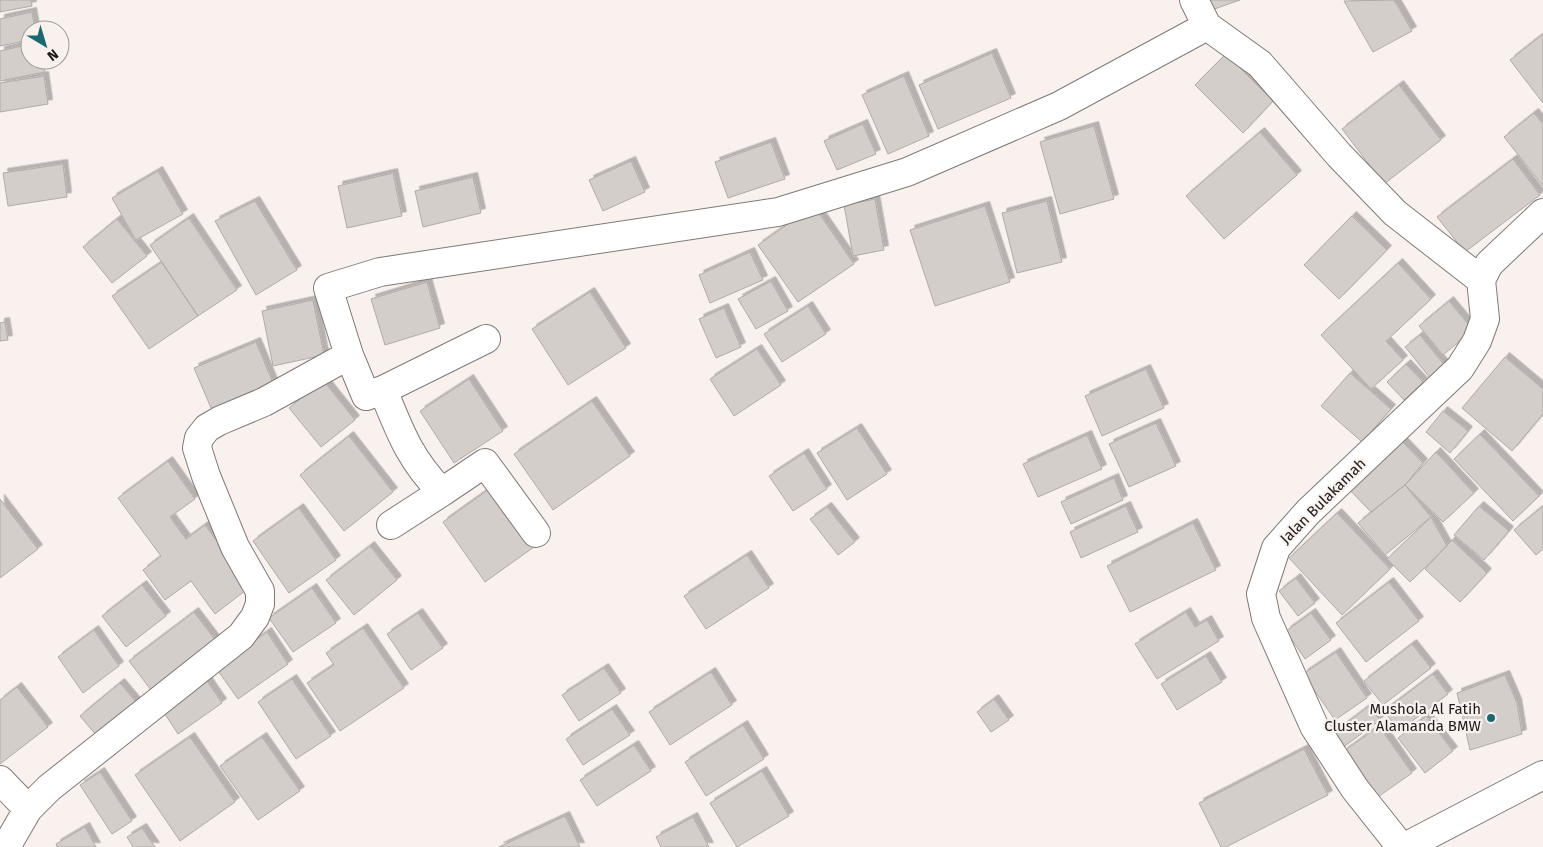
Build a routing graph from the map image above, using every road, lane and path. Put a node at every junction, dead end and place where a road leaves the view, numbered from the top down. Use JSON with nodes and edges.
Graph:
{"nodes":[{"id":1,"x":1194,"y":0,"type":"edge"},
{"id":2,"x":1208,"y":26,"type":"junction"},
{"id":3,"x":1543,"y":213,"type":"edge"},
{"id":4,"x":1481,"y":280,"type":"junction"},
{"id":5,"x":486,"y":339,"type":"dead end"},
{"id":6,"x":349,"y":355,"type":"junction"},
{"id":7,"x":383,"y":390,"type":"junction"},
{"id":8,"x":442,"y":492,"type":"junction"},
{"id":9,"x":391,"y":525,"type":"dead end"},
{"id":10,"x":536,"y":533,"type":"dead end"},
{"id":11,"x":1543,"y":775,"type":"edge"},
{"id":12,"x":0,"y":780,"type":"edge"},
{"id":13,"x":28,"y":809,"type":"junction"},
{"id":14,"x":6,"y":847,"type":"edge"},
{"id":15,"x":1401,"y":847,"type":"edge"},
{"id":16,"x":1405,"y":847,"type":"edge"}],
"edges":[{"from":1,"to":2,"type":"street"},
{"from":2,"to":4,"type":"street"},
{"from":2,"to":6,"type":"street"},
{"from":3,"to":4,"type":"street"},
{"from":4,"to":15,"type":"street","name":"Jalan Bulakamah"},
{"from":5,"to":7,"type":"street"},
{"from":6,"to":7,"type":"street"},
{"from":6,"to":13,"type":"street"},
{"from":7,"to":8,"type":"street"},
{"from":8,"to":9,"type":"street"},
{"from":8,"to":10,"type":"street"},
{"from":11,"to":16,"type":"street"},
{"from":12,"to":13,"type":"street"},
{"from":13,"to":14,"type":"street"}]}
